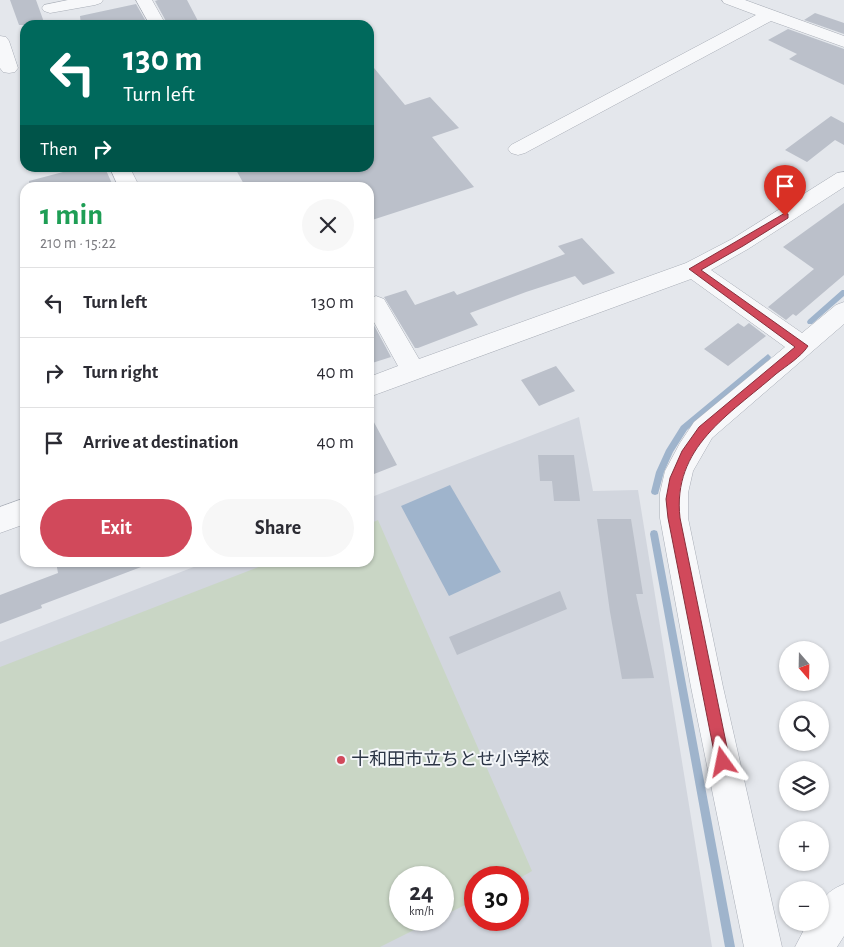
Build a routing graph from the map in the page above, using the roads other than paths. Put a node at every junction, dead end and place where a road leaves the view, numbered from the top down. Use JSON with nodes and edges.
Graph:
{"nodes":[{"id":1,"x":95,"y":0,"type":"edge"},
{"id":2,"x":144,"y":0,"type":"edge"},
{"id":3,"x":730,"y":0,"type":"edge"},
{"id":4,"x":49,"y":4,"type":"edge"},
{"id":5,"x":769,"y":15,"type":"junction"},
{"id":6,"x":54,"y":20,"type":"edge"},
{"id":7,"x":155,"y":20,"type":"edge"},
{"id":8,"x":0,"y":41,"type":"edge"},
{"id":9,"x":844,"y":42,"type":"edge"},
{"id":10,"x":11,"y":67,"type":"edge"},
{"id":11,"x":518,"y":149,"type":"dead end"},
{"id":12,"x":844,"y":178,"type":"edge"},
{"id":13,"x":694,"y":269,"type":"junction"},
{"id":14,"x":376,"y":305,"type":"dead end"},
{"id":15,"x":844,"y":311,"type":"edge"},
{"id":16,"x":802,"y":346,"type":"junction"},
{"id":17,"x":413,"y":371,"type":"junction"},
{"id":18,"x":374,"y":385,"type":"edge"},
{"id":19,"x":20,"y":513,"type":"edge"},
{"id":20,"x":0,"y":520,"type":"edge"},
{"id":21,"x":844,"y":903,"type":"edge"},
{"id":22,"x":763,"y":947,"type":"edge"},
{"id":23,"x":814,"y":947,"type":"edge"}],
"edges":[{"from":1,"to":4,"type":"street"},
{"from":2,"to":7,"type":"street"},
{"from":3,"to":5,"type":"street"},
{"from":4,"to":6,"type":"street"},
{"from":5,"to":9,"type":"street"},
{"from":5,"to":11,"type":"street"},
{"from":8,"to":10,"type":"street"},
{"from":12,"to":13,"type":"street"},
{"from":13,"to":16,"type":"street"},
{"from":13,"to":17,"type":"street"},
{"from":14,"to":17,"type":"street"},
{"from":15,"to":16,"type":"street"},
{"from":16,"to":22,"type":"street"},
{"from":17,"to":18,"type":"street"},
{"from":19,"to":20,"type":"street"},
{"from":21,"to":23,"type":"street"}]}
